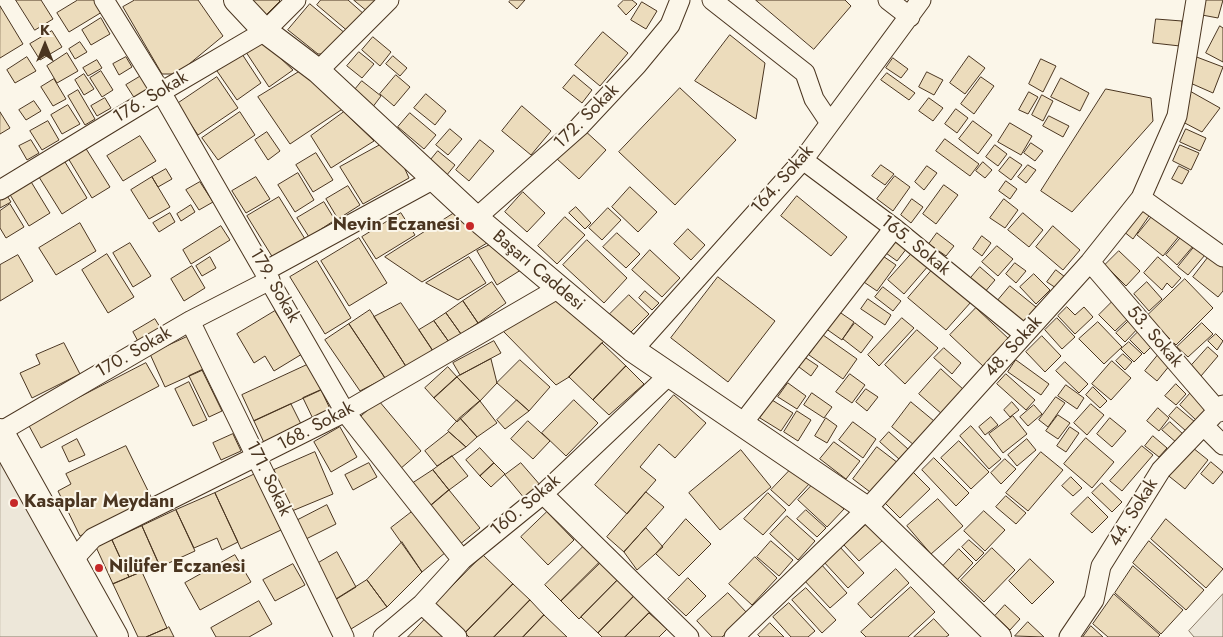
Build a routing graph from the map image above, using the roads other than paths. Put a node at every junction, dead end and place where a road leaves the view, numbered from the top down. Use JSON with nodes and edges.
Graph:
{"nodes":[{"id":1,"x":104,"y":0,"type":"edge"},
{"id":2,"x":236,"y":0,"type":"edge"},
{"id":3,"x":296,"y":0,"type":"edge"},
{"id":4,"x":389,"y":0,"type":"edge"},
{"id":5,"x":712,"y":0,"type":"edge"},
{"id":6,"x":888,"y":0,"type":"edge"},
{"id":7,"x":921,"y":0,"type":"edge"},
{"id":8,"x":1196,"y":0,"type":"edge"},
{"id":9,"x":677,"y":1,"type":"edge"},
{"id":10,"x":910,"y":18,"type":"junction"},
{"id":11,"x":265,"y":31,"type":"junction"},
{"id":12,"x":318,"y":71,"type":"junction"},
{"id":13,"x":161,"y":92,"type":"junction"},
{"id":14,"x":830,"y":123,"type":"junction"},
{"id":15,"x":803,"y":160,"type":"junction"},
{"id":16,"x":434,"y":179,"type":"junction"},
{"id":17,"x":0,"y":190,"type":"edge"},
{"id":18,"x":1141,"y":198,"type":"junction"},
{"id":19,"x":476,"y":218,"type":"junction"},
{"id":20,"x":894,"y":228,"type":"junction"},
{"id":21,"x":1223,"y":257,"type":"edge"},
{"id":22,"x":1090,"y":262,"type":"junction"},
{"id":23,"x":268,"y":275,"type":"junction"},
{"id":24,"x":559,"y":288,"type":"junction"},
{"id":25,"x":190,"y":321,"type":"junction"},
{"id":26,"x":1024,"y":334,"type":"junction"},
{"id":27,"x":633,"y":350,"type":"junction"},
{"id":28,"x":669,"y":375,"type":"junction"},
{"id":29,"x":1221,"y":408,"type":"edge"},
{"id":30,"x":345,"y":412,"type":"junction"},
{"id":31,"x":742,"y":424,"type":"junction"},
{"id":32,"x":1204,"y":426,"type":"junction"},
{"id":33,"x":0,"y":433,"type":"edge"},
{"id":34,"x":1223,"y":445,"type":"edge"},
{"id":35,"x":258,"y":458,"type":"junction"},
{"id":36,"x":543,"y":494,"type":"junction"},
{"id":37,"x":867,"y":509,"type":"junction"},
{"id":38,"x":462,"y":560,"type":"junction"},
{"id":39,"x":72,"y":561,"type":"junction"},
{"id":40,"x":422,"y":604,"type":"junction"},
{"id":41,"x":114,"y":637,"type":"edge"},
{"id":42,"x":344,"y":637,"type":"edge"},
{"id":43,"x":383,"y":637,"type":"edge"},
{"id":44,"x":457,"y":637,"type":"edge"},
{"id":45,"x":689,"y":637,"type":"edge"},
{"id":46,"x":734,"y":637,"type":"edge"},
{"id":47,"x":1000,"y":637,"type":"edge"},
{"id":48,"x":1069,"y":637,"type":"edge"}],
"edges":[{"from":1,"to":13,"type":"street","name":"179. Sokak"},
{"from":2,"to":11,"type":"street","name":"Başarı Caddesi"},
{"from":3,"to":11,"type":"street","name":"176. Sokak"},
{"from":4,"to":12,"type":"street"},
{"from":5,"to":14,"type":"street"},
{"from":6,"to":10,"type":"street"},
{"from":7,"to":10,"type":"street","name":"164. Sokak"},
{"from":8,"to":18,"type":"street","name":"48. Sokak"},
{"from":9,"to":19,"type":"street","name":"172. Sokak"},
{"from":10,"to":14,"type":"street","name":"164. Sokak"},
{"from":11,"to":12,"type":"street","name":"Başarı Caddesi"},
{"from":11,"to":13,"type":"street","name":"176. Sokak"},
{"from":12,"to":16,"type":"street","name":"Başarı Caddesi"},
{"from":13,"to":17,"type":"street","name":"176. Sokak"},
{"from":13,"to":23,"type":"street","name":"179. Sokak"},
{"from":14,"to":15,"type":"street","name":"164. Sokak"},
{"from":15,"to":20,"type":"street","name":"165. Sokak"},
{"from":15,"to":27,"type":"street","name":"164. Sokak"},
{"from":16,"to":19,"type":"street","name":"Başarı Caddesi"},
{"from":16,"to":23,"type":"street","name":"170. Sokak"},
{"from":18,"to":21,"type":"street"},
{"from":18,"to":22,"type":"street","name":"48. Sokak"},
{"from":19,"to":24,"type":"street","name":"Başarı Caddesi"},
{"from":20,"to":26,"type":"street","name":"165. Sokak"},
{"from":20,"to":31,"type":"street"},
{"from":22,"to":26,"type":"street","name":"48. Sokak"},
{"from":22,"to":29,"type":"street","name":"53. Sokak"},
{"from":23,"to":25,"type":"street","name":"170. Sokak"},
{"from":23,"to":30,"type":"street","name":"179. Sokak"},
{"from":24,"to":27,"type":"street","name":"Başarı Caddesi"},
{"from":24,"to":30,"type":"street","name":"168. Sokak"},
{"from":25,"to":33,"type":"street","name":"170. Sokak"},
{"from":25,"to":35,"type":"street","name":"171. Sokak"},
{"from":26,"to":37,"type":"street","name":"48. Sokak"},
{"from":27,"to":28,"type":"street","name":"Başarı Caddesi"},
{"from":28,"to":31,"type":"street","name":"Başarı Caddesi"},
{"from":28,"to":36,"type":"street","name":"160. Sokak"},
{"from":29,"to":32,"type":"street","name":"44. Sokak"},
{"from":30,"to":35,"type":"street","name":"168. Sokak"},
{"from":30,"to":38,"type":"street","name":"179. Sokak"},
{"from":31,"to":37,"type":"street","name":"Başarı Caddesi"},
{"from":32,"to":34,"type":"street"},
{"from":32,"to":48,"type":"street","name":"44. Sokak"},
{"from":33,"to":39,"type":"main road"},
{"from":35,"to":39,"type":"street","name":"168. Sokak"},
{"from":35,"to":42,"type":"street","name":"171. Sokak"},
{"from":36,"to":38,"type":"street","name":"160. Sokak"},
{"from":36,"to":45,"type":"street"},
{"from":37,"to":46,"type":"street","name":"48. Sokak"},
{"from":37,"to":47,"type":"street","name":"Başarı Caddesi"},
{"from":38,"to":40,"type":"street","name":"160. Sokak"},
{"from":39,"to":41,"type":"main road"},
{"from":40,"to":43,"type":"street","name":"160. Sokak"},
{"from":40,"to":44,"type":"street"}]}
